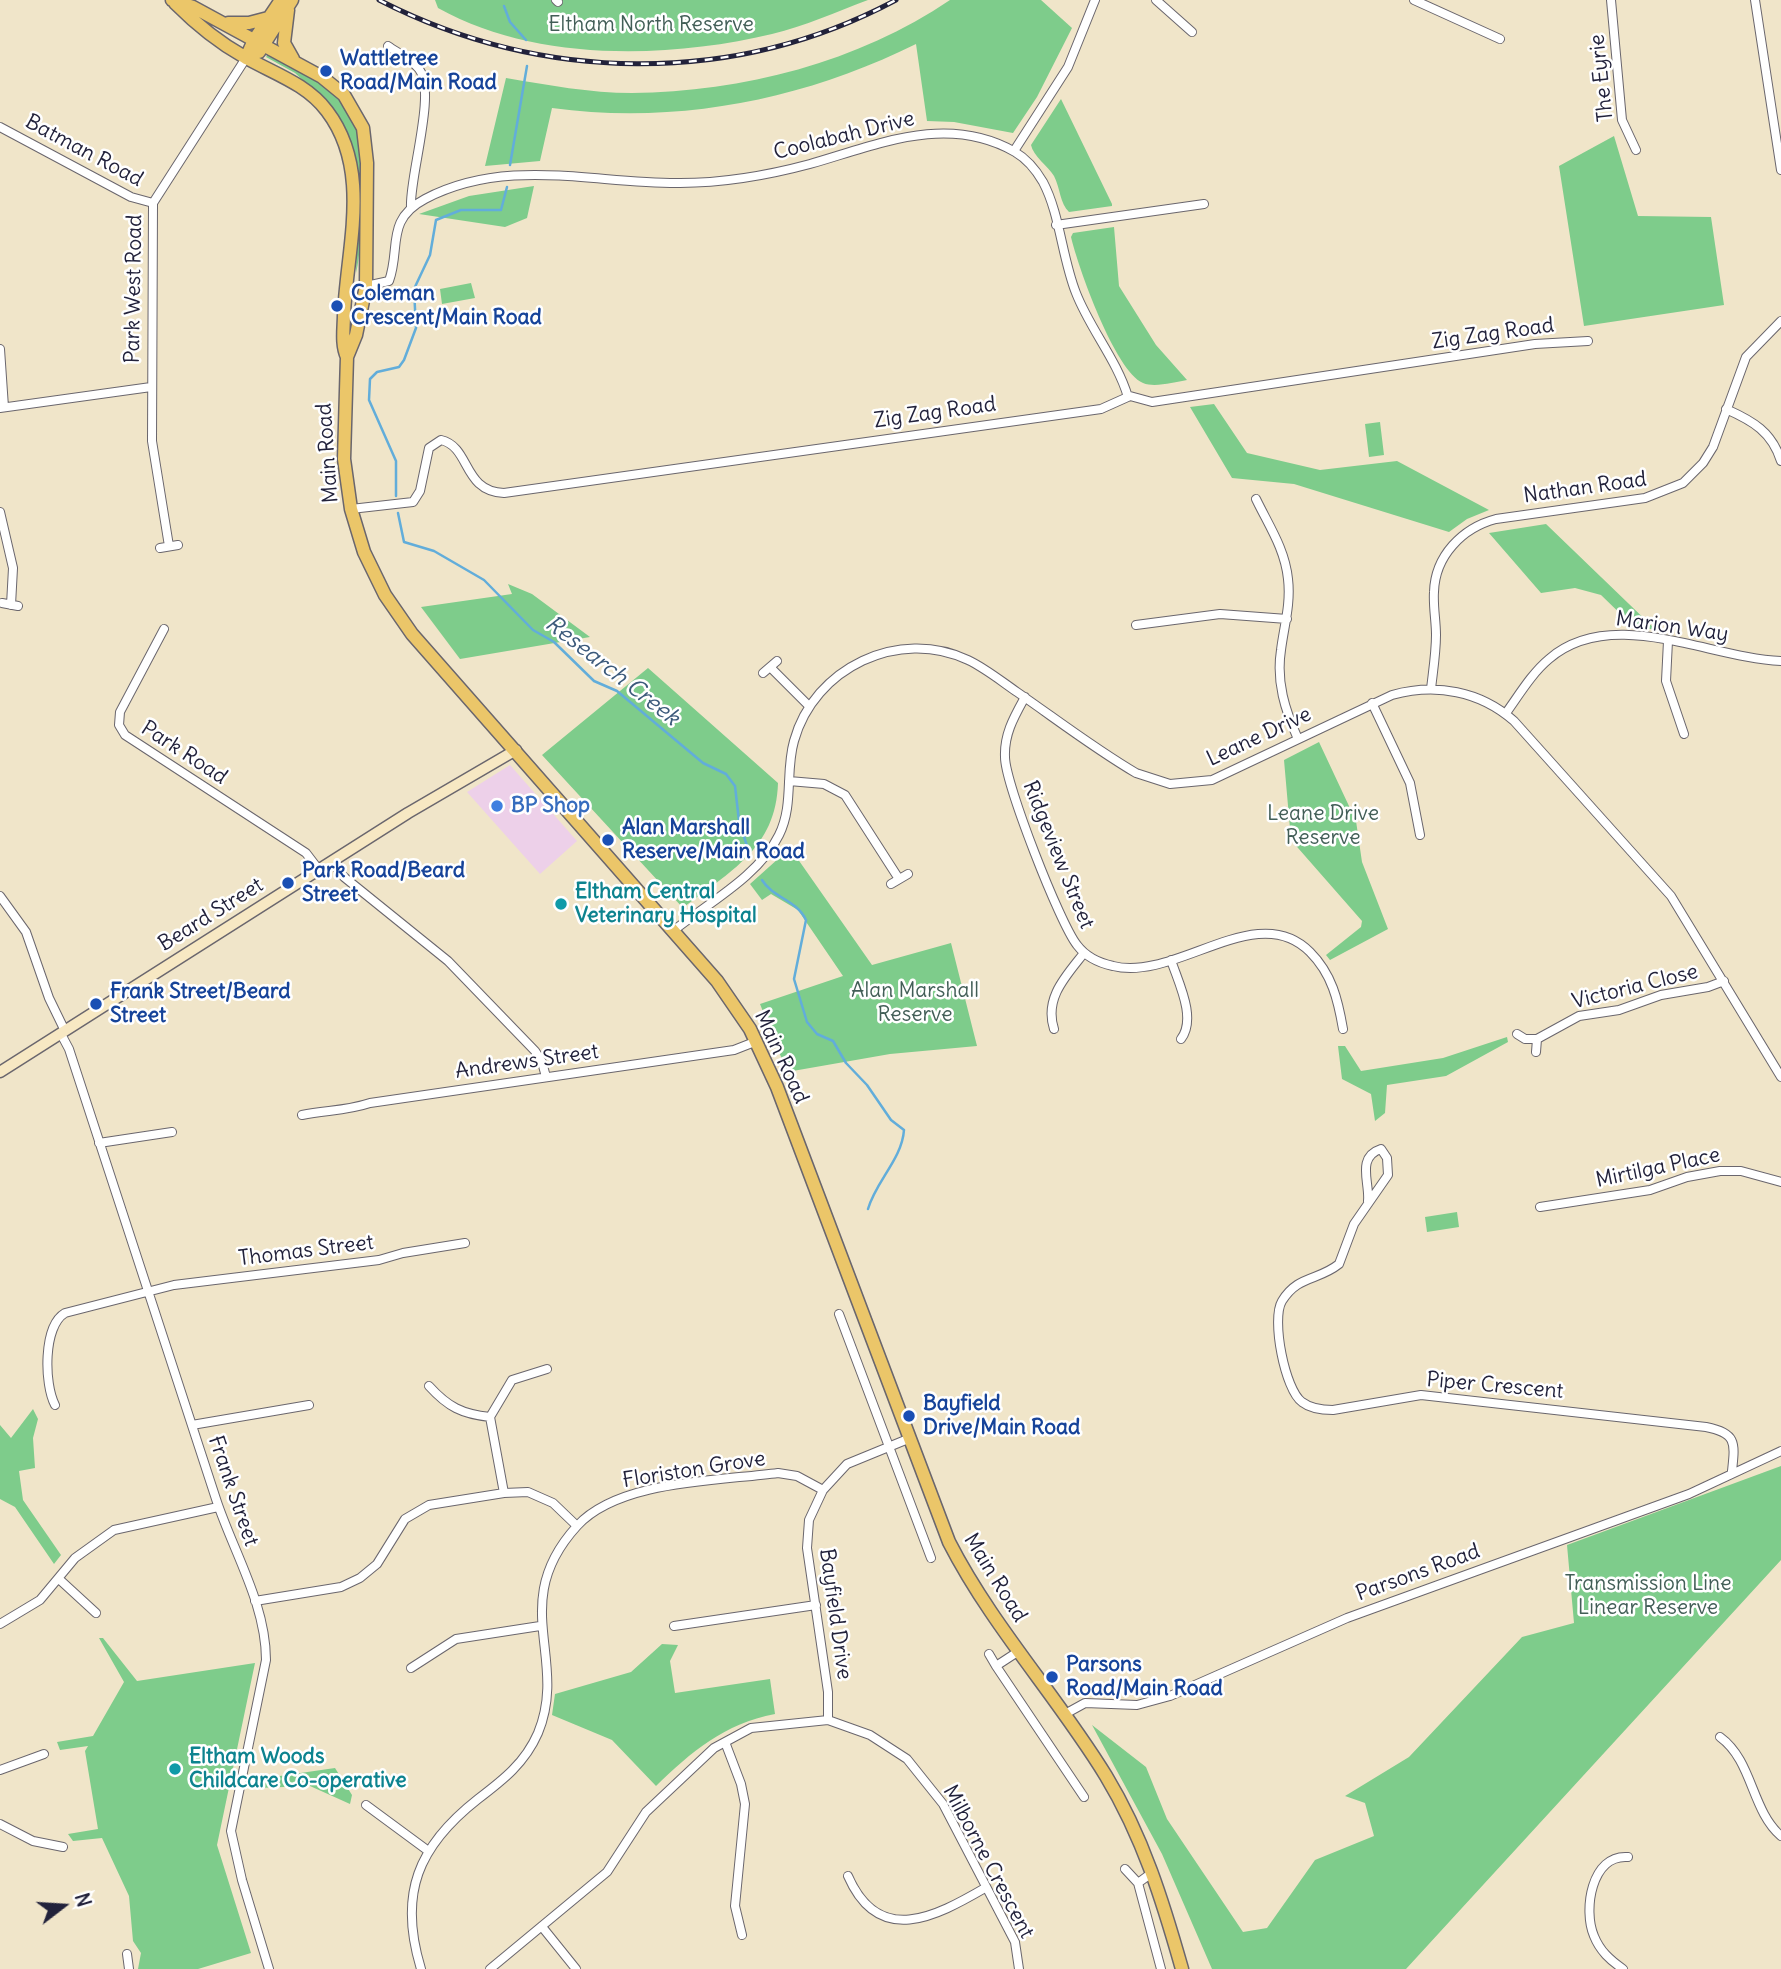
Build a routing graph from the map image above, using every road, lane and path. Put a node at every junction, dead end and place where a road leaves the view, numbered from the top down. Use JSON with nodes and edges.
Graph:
{"nodes":[{"id":1,"x":172,"y":0,"type":"edge"},
{"id":2,"x":1095,"y":0,"type":"edge"},
{"id":3,"x":1156,"y":0,"type":"edge"},
{"id":4,"x":1414,"y":0,"type":"edge"},
{"id":5,"x":1611,"y":0,"type":"edge"},
{"id":6,"x":1755,"y":0,"type":"edge"},
{"id":7,"x":287,"y":3,"type":"edge"},
{"id":8,"x":268,"y":18,"type":"junction"},
{"id":9,"x":220,"y":22,"type":"junction"},
{"id":10,"x":1192,"y":32,"type":"dead end"},
{"id":11,"x":1500,"y":39,"type":"dead end"},
{"id":12,"x":259,"y":43,"type":"junction"},
{"id":13,"x":388,"y":46,"type":"dead end"},
{"id":14,"x":246,"y":58,"type":"junction"},
{"id":15,"x":295,"y":62,"type":"junction"},
{"id":16,"x":0,"y":127,"type":"edge"},
{"id":17,"x":1636,"y":150,"type":"dead end"},
{"id":18,"x":1014,"y":151,"type":"junction"},
{"id":19,"x":1781,"y":170,"type":"edge"},
{"id":20,"x":153,"y":203,"type":"junction"},
{"id":21,"x":1204,"y":204,"type":"dead end"},
{"id":22,"x":411,"y":207,"type":"junction"},
{"id":23,"x":1056,"y":225,"type":"junction"},
{"id":24,"x":345,"y":286,"type":"junction"},
{"id":25,"x":366,"y":286,"type":"junction"},
{"id":26,"x":1781,"y":321,"type":"edge"},
{"id":27,"x":1588,"y":341,"type":"dead end"},
{"id":28,"x":0,"y":349,"type":"edge"},
{"id":29,"x":347,"y":356,"type":"junction"},
{"id":30,"x":151,"y":387,"type":"junction"},
{"id":31,"x":1128,"y":397,"type":"junction"},
{"id":32,"x":2,"y":408,"type":"edge"},
{"id":33,"x":1726,"y":409,"type":"junction"},
{"id":34,"x":1781,"y":461,"type":"edge"},
{"id":35,"x":1256,"y":499,"type":"dead end"},
{"id":36,"x":351,"y":509,"type":"junction"},
{"id":37,"x":0,"y":512,"type":"edge"},
{"id":38,"x":169,"y":546,"type":"dead end"},
{"id":39,"x":11,"y":605,"type":"dead end"},
{"id":40,"x":1287,"y":619,"type":"junction"},
{"id":41,"x":1136,"y":625,"type":"dead end"},
{"id":42,"x":164,"y":629,"type":"dead end"},
{"id":43,"x":1668,"y":642,"type":"junction"},
{"id":44,"x":1781,"y":661,"type":"edge"},
{"id":45,"x":770,"y":667,"type":"dead end"},
{"id":46,"x":1431,"y":689,"type":"junction"},
{"id":47,"x":1025,"y":698,"type":"junction"},
{"id":48,"x":1372,"y":703,"type":"junction"},
{"id":49,"x":809,"y":706,"type":"junction"},
{"id":50,"x":1506,"y":713,"type":"junction"},
{"id":51,"x":1684,"y":733,"type":"dead end"},
{"id":52,"x":1298,"y":739,"type":"junction"},
{"id":53,"x":516,"y":750,"type":"junction"},
{"id":54,"x":789,"y":781,"type":"junction"},
{"id":55,"x":1420,"y":835,"type":"dead end"},
{"id":56,"x":332,"y":862,"type":"junction"},
{"id":57,"x":319,"y":870,"type":"junction"},
{"id":58,"x":908,"y":874,"type":"dead end"},
{"id":59,"x":0,"y":896,"type":"edge"},
{"id":60,"x":673,"y":931,"type":"junction"},
{"id":61,"x":1084,"y":953,"type":"junction"},
{"id":62,"x":1171,"y":960,"type":"junction"},
{"id":63,"x":1724,"y":981,"type":"junction"},
{"id":64,"x":1054,"y":1028,"type":"dead end"},
{"id":65,"x":1343,"y":1029,"type":"dead end"},
{"id":66,"x":63,"y":1033,"type":"junction"},
{"id":67,"x":1517,"y":1034,"type":"dead end"},
{"id":68,"x":1537,"y":1038,"type":"junction"},
{"id":69,"x":1181,"y":1039,"type":"dead end"},
{"id":70,"x":757,"y":1041,"type":"junction"},
{"id":71,"x":1535,"y":1052,"type":"dead end"},
{"id":72,"x":0,"y":1072,"type":"edge"},
{"id":73,"x":546,"y":1077,"type":"junction"},
{"id":74,"x":1781,"y":1077,"type":"edge"},
{"id":75,"x":302,"y":1115,"type":"dead end"},
{"id":76,"x":172,"y":1132,"type":"dead end"},
{"id":77,"x":99,"y":1143,"type":"junction"},
{"id":78,"x":1781,"y":1182,"type":"edge"},
{"id":79,"x":1368,"y":1201,"type":"junction"},
{"id":80,"x":1540,"y":1207,"type":"dead end"},
{"id":81,"x":465,"y":1243,"type":"dead end"},
{"id":82,"x":151,"y":1293,"type":"junction"},
{"id":83,"x":839,"y":1314,"type":"dead end"},
{"id":84,"x":547,"y":1369,"type":"dead end"},
{"id":85,"x":429,"y":1386,"type":"dead end"},
{"id":86,"x":55,"y":1405,"type":"dead end"},
{"id":87,"x":309,"y":1405,"type":"dead end"},
{"id":88,"x":491,"y":1417,"type":"junction"},
{"id":89,"x":192,"y":1424,"type":"junction"},
{"id":90,"x":908,"y":1438,"type":"junction"},
{"id":91,"x":889,"y":1446,"type":"junction"},
{"id":92,"x":1781,"y":1451,"type":"edge"},
{"id":93,"x":1732,"y":1471,"type":"junction"},
{"id":94,"x":823,"y":1490,"type":"junction"},
{"id":95,"x":504,"y":1493,"type":"junction"},
{"id":96,"x":218,"y":1507,"type":"junction"},
{"id":97,"x":577,"y":1526,"type":"junction"},
{"id":98,"x":931,"y":1558,"type":"dead end"},
{"id":99,"x":59,"y":1579,"type":"junction"},
{"id":100,"x":255,"y":1601,"type":"junction"},
{"id":101,"x":816,"y":1605,"type":"junction"},
{"id":102,"x":96,"y":1613,"type":"dead end"},
{"id":103,"x":0,"y":1624,"type":"edge"},
{"id":104,"x":540,"y":1626,"type":"junction"},
{"id":105,"x":674,"y":1626,"type":"dead end"},
{"id":106,"x":1019,"y":1651,"type":"junction"},
{"id":107,"x":989,"y":1654,"type":"dead end"},
{"id":108,"x":996,"y":1665,"type":"junction"},
{"id":109,"x":411,"y":1668,"type":"dead end"},
{"id":110,"x":1065,"y":1714,"type":"junction"},
{"id":111,"x":828,"y":1720,"type":"junction"},
{"id":112,"x":1720,"y":1737,"type":"dead end"},
{"id":113,"x":725,"y":1742,"type":"junction"},
{"id":114,"x":44,"y":1754,"type":"dead end"},
{"id":115,"x":0,"y":1770,"type":"edge"},
{"id":116,"x":1084,"y":1797,"type":"dead end"},
{"id":117,"x":366,"y":1805,"type":"dead end"},
{"id":118,"x":0,"y":1824,"type":"edge"},
{"id":119,"x":1781,"y":1836,"type":"edge"},
{"id":120,"x":63,"y":1847,"type":"dead end"},
{"id":121,"x":427,"y":1850,"type":"junction"},
{"id":122,"x":1628,"y":1857,"type":"dead end"},
{"id":123,"x":1125,"y":1869,"type":"dead end"},
{"id":124,"x":1153,"y":1872,"type":"junction"},
{"id":125,"x":848,"y":1876,"type":"dead end"},
{"id":126,"x":1138,"y":1882,"type":"junction"},
{"id":127,"x":985,"y":1888,"type":"junction"},
{"id":128,"x":543,"y":1928,"type":"junction"},
{"id":129,"x":742,"y":1935,"type":"dead end"},
{"id":130,"x":127,"y":1954,"type":"dead end"},
{"id":131,"x":129,"y":1969,"type":"edge"},
{"id":132,"x":269,"y":1969,"type":"edge"},
{"id":133,"x":421,"y":1969,"type":"edge"},
{"id":134,"x":490,"y":1969,"type":"edge"},
{"id":135,"x":576,"y":1969,"type":"edge"},
{"id":136,"x":1019,"y":1969,"type":"edge"},
{"id":137,"x":1161,"y":1969,"type":"edge"},
{"id":138,"x":1182,"y":1969,"type":"edge"},
{"id":139,"x":1622,"y":1969,"type":"edge"}],
"edges":[{"from":1,"to":9,"type":"main road","name":"Main Road"},
{"from":1,"to":14,"type":"main road","name":"Main Road"},
{"from":2,"to":18,"type":"street"},
{"from":3,"to":10,"type":"street"},
{"from":4,"to":11,"type":"street"},
{"from":5,"to":17,"type":"street","name":"The Eyrie"},
{"from":6,"to":19,"type":"street"},
{"from":7,"to":8,"type":"main road"},
{"from":7,"to":12,"type":"main road"},
{"from":7,"to":15,"type":"main road"},
{"from":8,"to":9,"type":"main road"},
{"from":8,"to":12,"type":"main road"},
{"from":9,"to":12,"type":"main road","name":"Main Road"},
{"from":12,"to":14,"type":"main road"},
{"from":12,"to":15,"type":"main road","name":"Main Road"},
{"from":13,"to":22,"type":"street"},
{"from":14,"to":20,"type":"street","name":"Park West Road"},
{"from":14,"to":24,"type":"main road","name":"Main Road"},
{"from":15,"to":25,"type":"main road","name":"Main Road"},
{"from":16,"to":20,"type":"street","name":"Batman Road"},
{"from":18,"to":22,"type":"street","name":"Coolabah Drive"},
{"from":18,"to":23,"type":"street","name":"Coolabah Drive"},
{"from":20,"to":30,"type":"street","name":"Park West Road"},
{"from":21,"to":23,"type":"street"},
{"from":22,"to":25,"type":"street"},
{"from":23,"to":31,"type":"street","name":"Coolabah Drive"},
{"from":24,"to":25,"type":"main road"},
{"from":24,"to":29,"type":"main road","name":"Main Road"},
{"from":25,"to":29,"type":"main road","name":"Main Road"},
{"from":26,"to":33,"type":"street","name":"Nathan Road"},
{"from":27,"to":31,"type":"street","name":"Zig Zag Road"},
{"from":28,"to":32,"type":"street"},
{"from":29,"to":36,"type":"main road","name":"Main Road"},
{"from":30,"to":32,"type":"street"},
{"from":30,"to":38,"type":"street","name":"Park West Road"},
{"from":31,"to":36,"type":"street","name":"Zig Zag Road"},
{"from":33,"to":34,"type":"street"},
{"from":33,"to":46,"type":"street","name":"Nathan Road"},
{"from":35,"to":40,"type":"street"},
{"from":36,"to":53,"type":"main road","name":"Main Road"},
{"from":37,"to":39,"type":"street"},
{"from":40,"to":41,"type":"street"},
{"from":40,"to":52,"type":"street"},
{"from":42,"to":57,"type":"street","name":"Park Road"},
{"from":43,"to":44,"type":"street","name":"Marion Way"},
{"from":43,"to":50,"type":"street","name":"Marion Way"},
{"from":43,"to":51,"type":"street"},
{"from":45,"to":49,"type":"street"},
{"from":46,"to":48,"type":"street","name":"Leane Drive"},
{"from":46,"to":50,"type":"street","name":"Leane Drive"},
{"from":47,"to":49,"type":"street","name":"Leane Drive"},
{"from":47,"to":52,"type":"street","name":"Leane Drive"},
{"from":47,"to":61,"type":"street","name":"Ridgeview Street"},
{"from":48,"to":52,"type":"street","name":"Leane Drive"},
{"from":48,"to":55,"type":"street"},
{"from":49,"to":54,"type":"street","name":"Leane Drive"},
{"from":50,"to":63,"type":"street","name":"Leane Drive"},
{"from":53,"to":56,"type":"street","name":"Beard Street"},
{"from":53,"to":60,"type":"main road","name":"Main Road"},
{"from":54,"to":58,"type":"street"},
{"from":54,"to":60,"type":"street","name":"Leane Drive"},
{"from":56,"to":57,"type":"street","name":"Beard Street"},
{"from":56,"to":73,"type":"street"},
{"from":57,"to":66,"type":"street","name":"Beard Street"},
{"from":59,"to":66,"type":"street","name":"Frank Street"},
{"from":60,"to":70,"type":"main road","name":"Main Road"},
{"from":61,"to":62,"type":"street","name":"Ridgeview Street"},
{"from":61,"to":64,"type":"street"},
{"from":62,"to":65,"type":"street","name":"Ridgeview Street"},
{"from":62,"to":69,"type":"street"},
{"from":63,"to":68,"type":"street","name":"Victoria Close"},
{"from":63,"to":74,"type":"street","name":"Leane Drive"},
{"from":66,"to":72,"type":"street","name":"Beard Street"},
{"from":66,"to":77,"type":"street","name":"Frank Street"},
{"from":67,"to":68,"type":"street"},
{"from":68,"to":71,"type":"street"},
{"from":70,"to":73,"type":"street","name":"Andrews Street"},
{"from":70,"to":90,"type":"main road","name":"Main Road"},
{"from":73,"to":75,"type":"street","name":"Andrews Street"},
{"from":76,"to":77,"type":"street"},
{"from":77,"to":82,"type":"street","name":"Frank Street"},
{"from":78,"to":80,"type":"street","name":"Mirtilga Place"},
{"from":79,"to":79,"type":"street"},
{"from":79,"to":93,"type":"street","name":"Piper Crescent"},
{"from":81,"to":82,"type":"street","name":"Thomas Street"},
{"from":82,"to":86,"type":"street","name":"Thomas Street"},
{"from":82,"to":89,"type":"street","name":"Frank Street"},
{"from":83,"to":91,"type":"street","name":"Main Road"},
{"from":84,"to":88,"type":"street"},
{"from":85,"to":88,"type":"street"},
{"from":87,"to":89,"type":"street"},
{"from":88,"to":95,"type":"street"},
{"from":89,"to":96,"type":"street","name":"Frank Street"},
{"from":90,"to":91,"type":"street","name":"Bayfield Drive"},
{"from":90,"to":106,"type":"main road","name":"Main Road"},
{"from":91,"to":94,"type":"street","name":"Bayfield Drive"},
{"from":91,"to":98,"type":"street","name":"Main Road"},
{"from":92,"to":93,"type":"street","name":"Parsons Road"},
{"from":93,"to":110,"type":"street","name":"Parsons Road"},
{"from":94,"to":97,"type":"street","name":"Floriston Grove"},
{"from":94,"to":101,"type":"street","name":"Bayfield Drive"},
{"from":95,"to":97,"type":"street"},
{"from":95,"to":100,"type":"street"},
{"from":96,"to":99,"type":"street"},
{"from":96,"to":100,"type":"street","name":"Frank Street"},
{"from":97,"to":104,"type":"street","name":"Floriston Grove"},
{"from":99,"to":102,"type":"street"},
{"from":99,"to":103,"type":"street"},
{"from":100,"to":132,"type":"street","name":"Frank Street"},
{"from":101,"to":105,"type":"street"},
{"from":101,"to":111,"type":"street","name":"Bayfield Drive"},
{"from":104,"to":109,"type":"street"},
{"from":104,"to":121,"type":"street","name":"Floriston Grove"},
{"from":106,"to":108,"type":"street","name":"Main Road"},
{"from":106,"to":110,"type":"main road","name":"Main Road"},
{"from":107,"to":108,"type":"street"},
{"from":108,"to":116,"type":"street"},
{"from":110,"to":124,"type":"main road","name":"Main Road"},
{"from":111,"to":113,"type":"street","name":"Milborne Crescent"},
{"from":111,"to":127,"type":"street","name":"Milborne Crescent"},
{"from":112,"to":119,"type":"street"},
{"from":113,"to":128,"type":"street","name":"Milborne Crescent"},
{"from":113,"to":129,"type":"street"},
{"from":114,"to":115,"type":"street"},
{"from":117,"to":121,"type":"street"},
{"from":118,"to":120,"type":"street"},
{"from":121,"to":133,"type":"street","name":"Floriston Grove"},
{"from":122,"to":139,"type":"street"},
{"from":123,"to":126,"type":"street"},
{"from":124,"to":126,"type":"street"},
{"from":124,"to":138,"type":"main road","name":"Main Road"},
{"from":125,"to":127,"type":"street"},
{"from":126,"to":137,"type":"street"},
{"from":127,"to":136,"type":"street","name":"Milborne Crescent"},
{"from":128,"to":134,"type":"street","name":"Milborne Crescent"},
{"from":128,"to":135,"type":"street"},
{"from":130,"to":131,"type":"street"}]}
